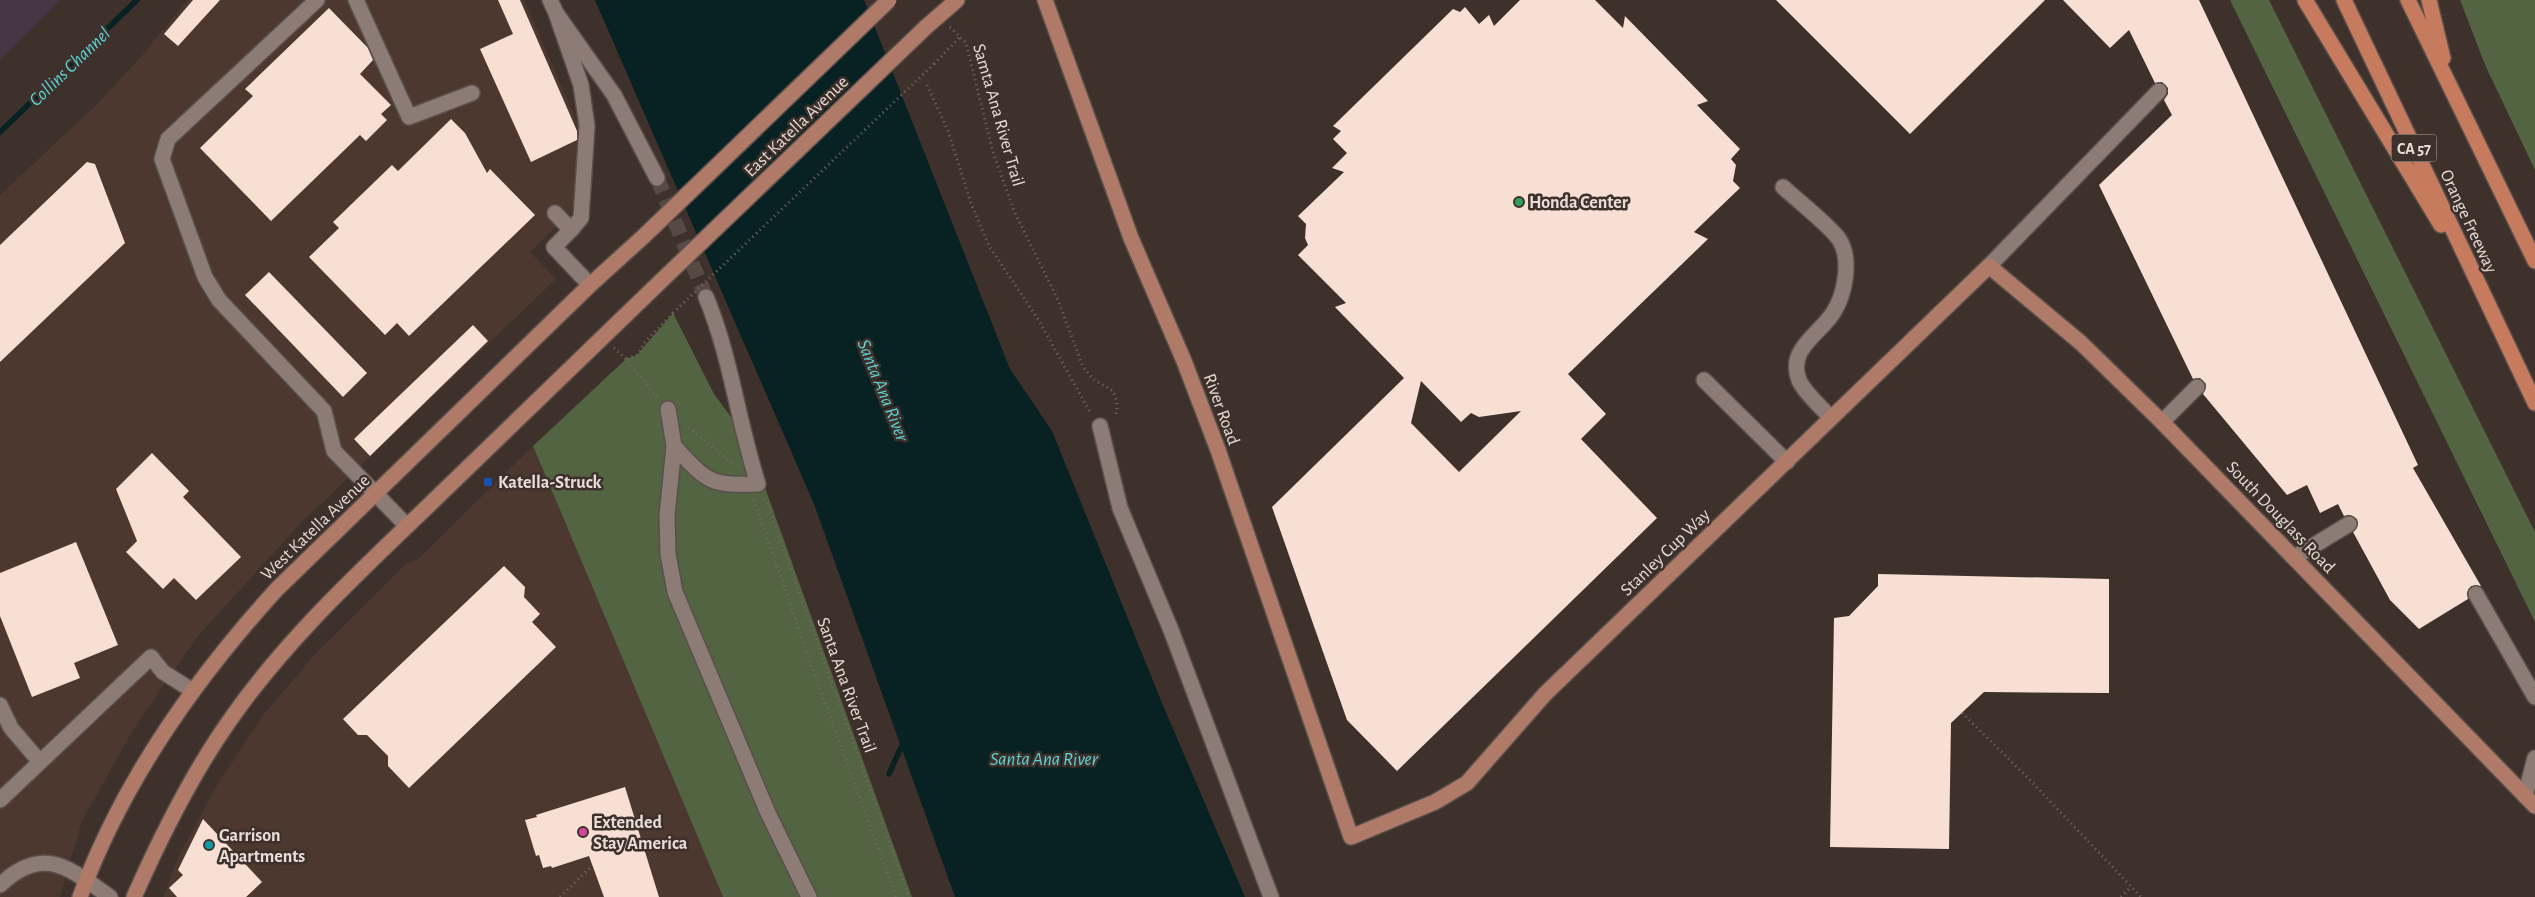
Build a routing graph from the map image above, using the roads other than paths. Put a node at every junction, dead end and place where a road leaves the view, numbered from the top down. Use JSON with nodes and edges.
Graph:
{"nodes":[{"id":1,"x":317,"y":0,"type":"edge"},
{"id":2,"x":356,"y":0,"type":"edge"},
{"id":3,"x":889,"y":0,"type":"edge"},
{"id":4,"x":957,"y":0,"type":"edge"},
{"id":5,"x":1045,"y":0,"type":"edge"},
{"id":6,"x":2305,"y":0,"type":"edge"},
{"id":7,"x":2344,"y":0,"type":"edge"},
{"id":8,"x":2408,"y":0,"type":"edge"},
{"id":9,"x":2429,"y":0,"type":"edge"},
{"id":10,"x":553,"y":7,"type":"edge"},
{"id":11,"x":2450,"y":86,"type":"junction"},
{"id":12,"x":2159,"y":91,"type":"dead end"},
{"id":13,"x":472,"y":93,"type":"dead end"},
{"id":14,"x":657,"y":178,"type":"tunnel mouth"},
{"id":15,"x":1782,"y":187,"type":"dead end"},
{"id":16,"x":555,"y":213,"type":"dead end"},
{"id":17,"x":571,"y":230,"type":"junction"},
{"id":18,"x":644,"y":236,"type":"joint"},
{"id":19,"x":2535,"y":261,"type":"edge"},
{"id":20,"x":1989,"y":266,"type":"junction"},
{"id":21,"x":590,"y":285,"type":"junction"},
{"id":22,"x":2484,"y":296,"type":"junction"},
{"id":23,"x":706,"y":297,"type":"tunnel mouth"},
{"id":24,"x":1704,"y":380,"type":"dead end"},
{"id":25,"x":2197,"y":387,"type":"dead end"},
{"id":26,"x":2535,"y":403,"type":"edge"},
{"id":27,"x":668,"y":409,"type":"road end"},
{"id":28,"x":1831,"y":418,"type":"junction"},
{"id":29,"x":2162,"y":422,"type":"junction"},
{"id":30,"x":1100,"y":426,"type":"road end"},
{"id":31,"x":674,"y":446,"type":"junction"},
{"id":32,"x":1787,"y":462,"type":"junction"},
{"id":33,"x":376,"y":494,"type":"junction"},
{"id":34,"x":2349,"y":524,"type":"dead end"},
{"id":35,"x":407,"y":526,"type":"junction"},
{"id":36,"x":2295,"y":557,"type":"junction"},
{"id":37,"x":2476,"y":594,"type":"dead end"},
{"id":38,"x":193,"y":691,"type":"junction"},
{"id":39,"x":2535,"y":697,"type":"edge"},
{"id":40,"x":0,"y":705,"type":"edge"},
{"id":41,"x":2535,"y":758,"type":"edge"},
{"id":42,"x":40,"y":762,"type":"junction"},
{"id":43,"x":0,"y":800,"type":"edge"},
{"id":44,"x":2530,"y":801,"type":"edge"},
{"id":45,"x":1351,"y":837,"type":"joint"},
{"id":46,"x":86,"y":880,"type":"junction"},
{"id":47,"x":0,"y":885,"type":"edge"},
{"id":48,"x":80,"y":897,"type":"edge"},
{"id":49,"x":110,"y":897,"type":"edge"},
{"id":50,"x":134,"y":897,"type":"edge"},
{"id":51,"x":809,"y":897,"type":"edge"},
{"id":52,"x":1271,"y":897,"type":"edge"}],
"edges":[{"from":1,"to":33,"type":"street"},
{"from":2,"to":13,"type":"street"},
{"from":3,"to":18,"type":"main road","name":"East Katella Avenue","bridge":true},
{"from":4,"to":35,"type":"main road","name":"East Katella Avenue","bridge":true},
{"from":5,"to":45,"type":"main road","name":"River Road"},
{"from":6,"to":22,"type":"highway"},
{"from":7,"to":22,"type":"highway","name":"Orange Freeway","number":"CA 57"},
{"from":8,"to":11,"type":"highway"},
{"from":9,"to":11,"type":"highway"},
{"from":10,"to":14,"type":"street"},
{"from":10,"to":17,"type":"street"},
{"from":11,"to":19,"type":"highway"},
{"from":12,"to":20,"type":"street"},
{"from":15,"to":28,"type":"street"},
{"from":16,"to":17,"type":"street"},
{"from":17,"to":21,"type":"street"},
{"from":18,"to":21,"type":"main road","name":"West Katella Avenue"},
{"from":20,"to":28,"type":"main road","name":"Stanley Cup Way"},
{"from":20,"to":29,"type":"main road","name":"South Douglass Road"},
{"from":21,"to":33,"type":"main road","name":"West Katella Avenue"},
{"from":22,"to":26,"type":"highway","name":"Orange Freeway","number":"CA 57"},
{"from":23,"to":31,"type":"street"},
{"from":24,"to":32,"type":"street"},
{"from":25,"to":29,"type":"street"},
{"from":27,"to":31,"type":"street"},
{"from":28,"to":32,"type":"main road","name":"Stanley Cup Way"},
{"from":29,"to":36,"type":"main road","name":"South Douglass Road"},
{"from":30,"to":52,"type":"street"},
{"from":31,"to":51,"type":"street"},
{"from":32,"to":45,"type":"main road","name":"Stanley Cup Way"},
{"from":33,"to":35,"type":"street"},
{"from":33,"to":38,"type":"main road","name":"West Katella Avenue"},
{"from":34,"to":36,"type":"street"},
{"from":35,"to":50,"type":"main road"},
{"from":36,"to":44,"type":"main road","name":"South Douglass Road"},
{"from":37,"to":39,"type":"street"},
{"from":38,"to":42,"type":"street"},
{"from":38,"to":46,"type":"main road","name":"West Katella Avenue"},
{"from":40,"to":42,"type":"street"},
{"from":41,"to":44,"type":"street"},
{"from":42,"to":43,"type":"street"},
{"from":46,"to":47,"type":"street"},
{"from":46,"to":48,"type":"main road","name":"West Katella Avenue"},
{"from":46,"to":49,"type":"street"}]}
